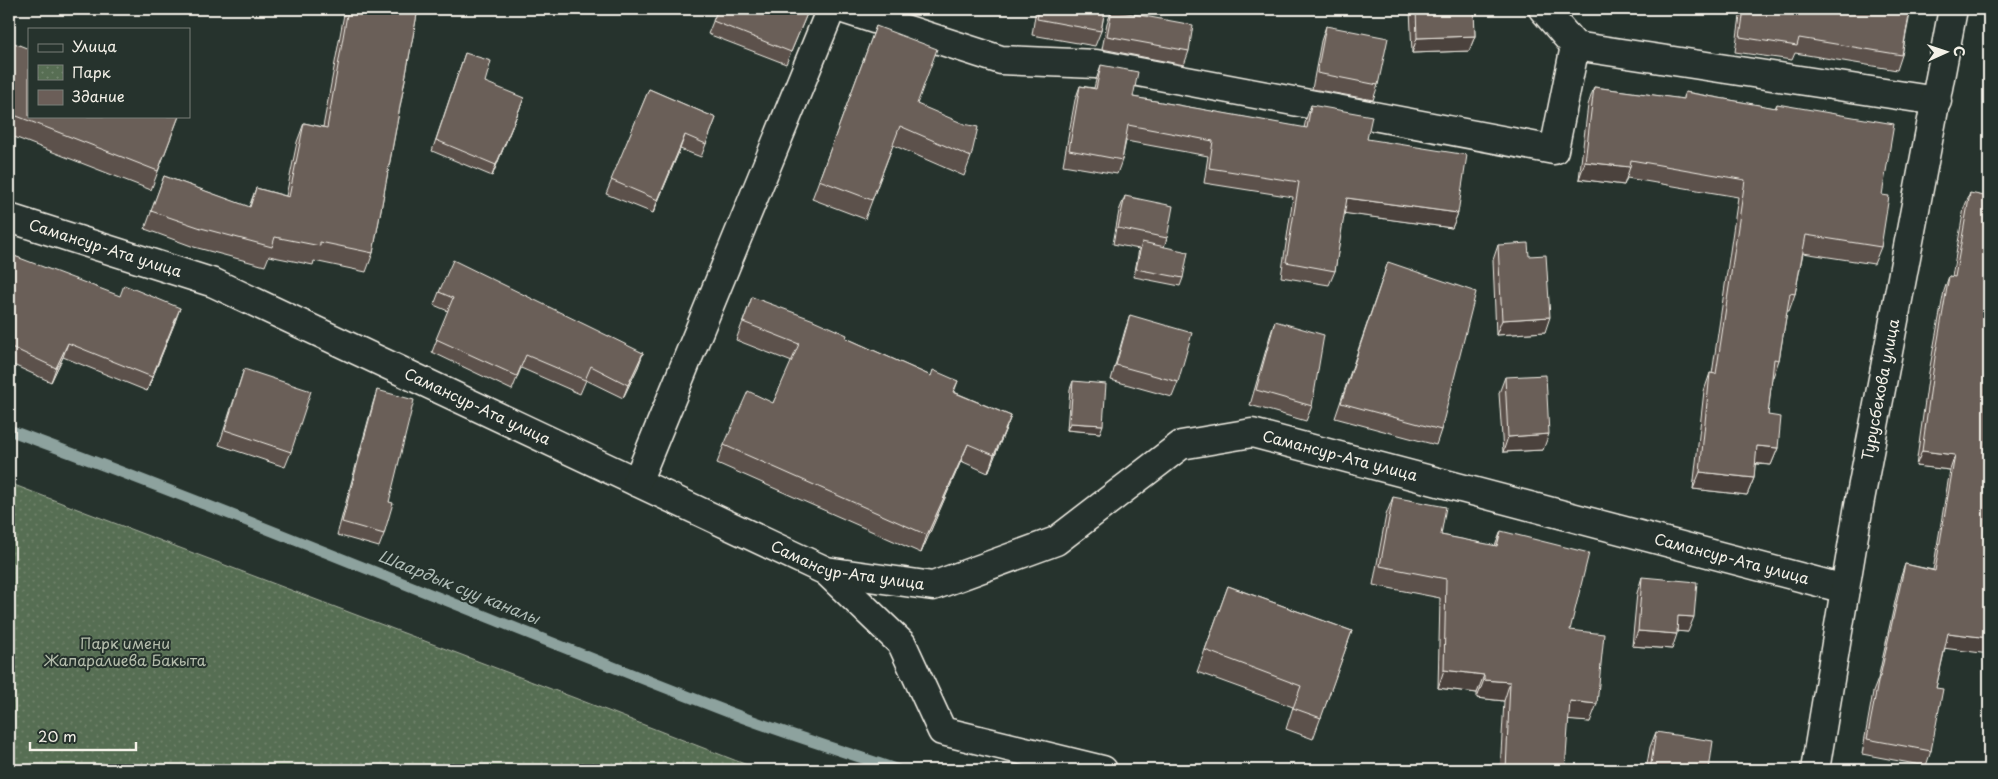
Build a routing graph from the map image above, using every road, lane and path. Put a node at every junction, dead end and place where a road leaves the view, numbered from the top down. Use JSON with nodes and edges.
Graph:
{"nodes":[{"id":1,"x":832,"y":9,"type":"edge"},
{"id":2,"x":843,"y":9,"type":"edge"},
{"id":3,"x":1543,"y":9,"type":"edge"},
{"id":4,"x":1953,"y":9,"type":"edge"},
{"id":5,"x":1575,"y":46,"type":"junction"},
{"id":6,"x":1937,"y":101,"type":"junction"},
{"id":7,"x":9,"y":218,"type":"edge"},
{"id":8,"x":636,"y":482,"type":"junction"},
{"id":9,"x":826,"y":571,"type":"junction"},
{"id":10,"x":1845,"y":589,"type":"junction"},
{"id":11,"x":1103,"y":770,"type":"edge"},
{"id":12,"x":1815,"y":770,"type":"edge"}],
"edges":[{"from":1,"to":8,"type":"street"},
{"from":2,"to":5,"type":"street"},
{"from":3,"to":5,"type":"street"},
{"from":4,"to":6,"type":"street","name":"Турусбекова улица"},
{"from":5,"to":6,"type":"street"},
{"from":6,"to":10,"type":"street","name":"Турусбекова улица"},
{"from":7,"to":8,"type":"street","name":"Самансур-Ата улица"},
{"from":8,"to":9,"type":"street","name":"Самансур-Ата улица"},
{"from":9,"to":10,"type":"street","name":"Самансур-Ата улица"},
{"from":9,"to":11,"type":"street"},
{"from":10,"to":12,"type":"street","name":"Турусбекова улица"}]}
